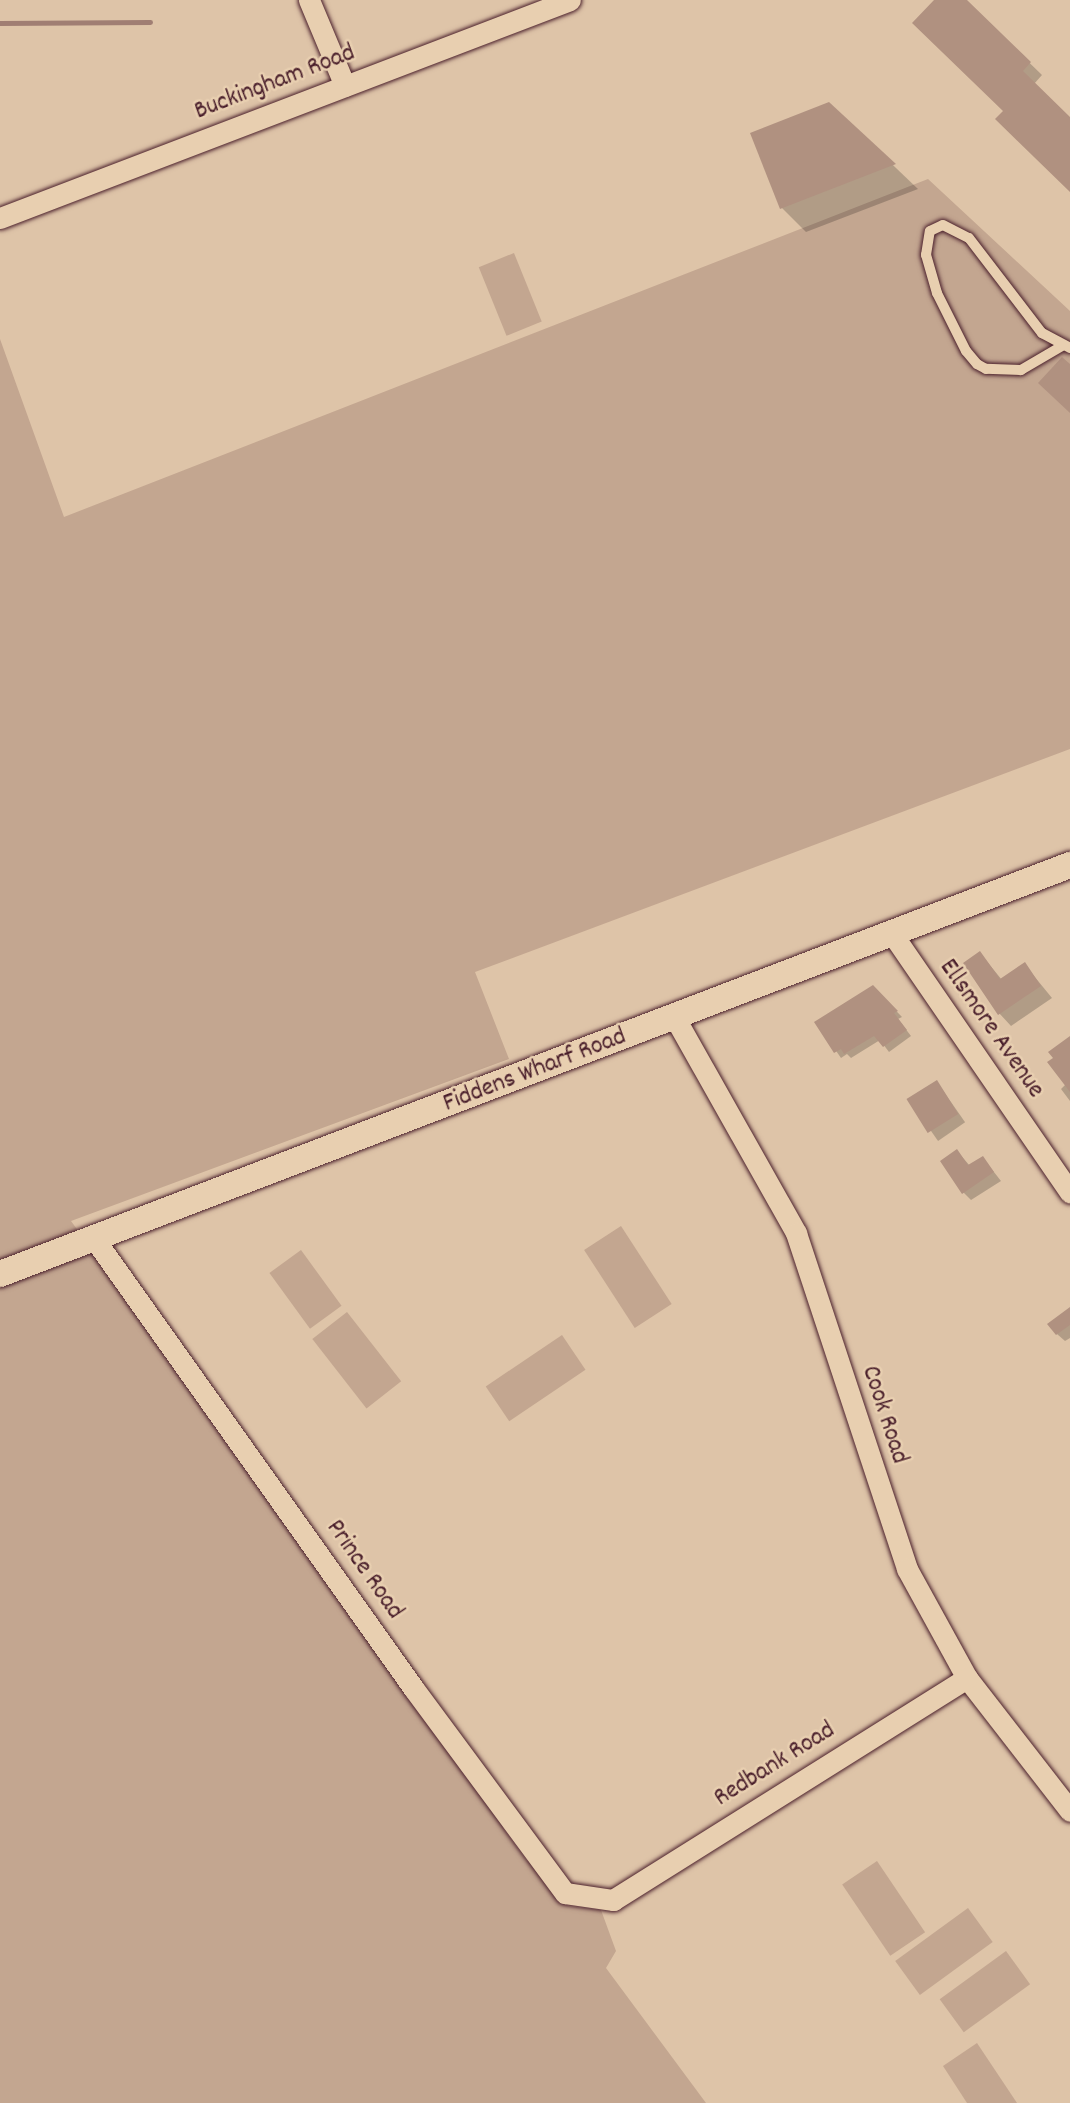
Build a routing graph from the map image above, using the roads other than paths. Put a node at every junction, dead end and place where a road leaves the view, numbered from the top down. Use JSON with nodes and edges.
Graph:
{"nodes":[{"id":1,"x":309,"y":0,"type":"edge"},
{"id":2,"x":570,"y":0,"type":"edge"},
{"id":3,"x":345,"y":86,"type":"junction"},
{"id":4,"x":0,"y":218,"type":"edge"},
{"id":5,"x":1066,"y":347,"type":"edge"},
{"id":6,"x":1070,"y":865,"type":"edge"},
{"id":7,"x":891,"y":932,"type":"junction"},
{"id":8,"x":676,"y":1018,"type":"junction"},
{"id":9,"x":1070,"y":1192,"type":"edge"},
{"id":10,"x":93,"y":1237,"type":"junction"},
{"id":11,"x":0,"y":1274,"type":"edge"},
{"id":12,"x":967,"y":1678,"type":"junction"},
{"id":13,"x":1070,"y":1811,"type":"edge"},
{"id":14,"x":613,"y":1900,"type":"joint"}],
"edges":[{"from":1,"to":3,"type":"street"},
{"from":2,"to":3,"type":"street","name":"Buckingham Road"},
{"from":3,"to":4,"type":"street","name":"Buckingham Road"},
{"from":5,"to":5,"type":"lane"},
{"from":6,"to":7,"type":"street","name":"Fiddens Wharf Road"},
{"from":7,"to":8,"type":"street","name":"Fiddens Wharf Road"},
{"from":7,"to":9,"type":"street","name":"Ellsmore Avenue"},
{"from":8,"to":10,"type":"street","name":"Fiddens Wharf Road"},
{"from":8,"to":12,"type":"street","name":"Cook Road"},
{"from":10,"to":11,"type":"street","name":"Fiddens Wharf Road"},
{"from":10,"to":14,"type":"street","name":"Prince Road"},
{"from":12,"to":13,"type":"street","name":"Cook Road"},
{"from":12,"to":14,"type":"street","name":"Redbank Road"}]}
